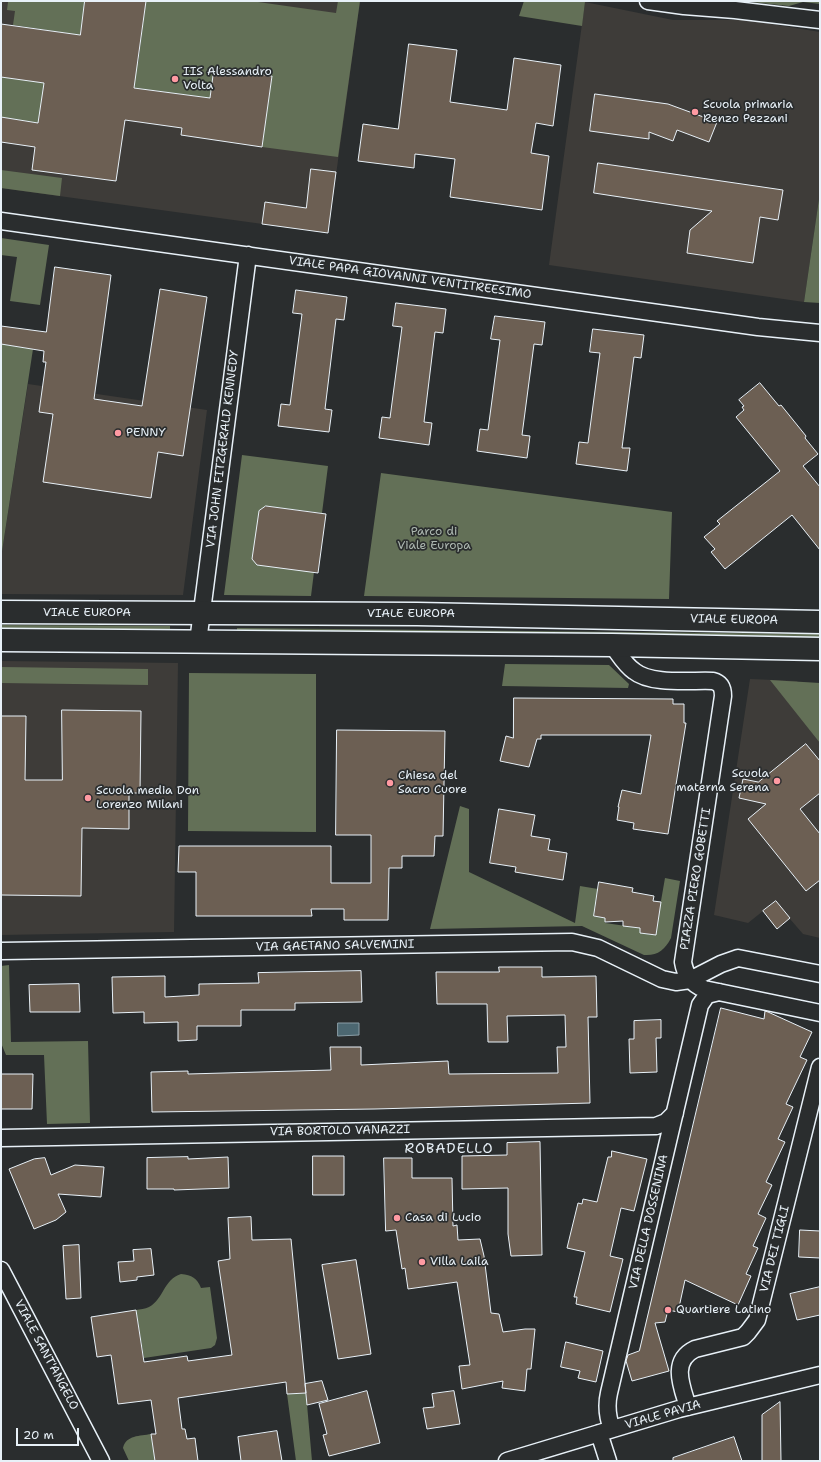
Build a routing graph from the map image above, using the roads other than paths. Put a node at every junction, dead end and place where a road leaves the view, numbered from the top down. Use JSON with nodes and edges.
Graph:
{"nodes":[{"id":1,"x":648,"y":1,"type":"edge"},
{"id":2,"x":820,"y":20,"type":"edge"},
{"id":3,"x":1,"y":220,"type":"edge"},
{"id":4,"x":248,"y":255,"type":"junction"},
{"id":5,"x":820,"y":334,"type":"edge"},
{"id":6,"x":1,"y":612,"type":"edge"},
{"id":7,"x":202,"y":613,"type":"junction"},
{"id":8,"x":820,"y":622,"type":"edge"},
{"id":9,"x":1,"y":640,"type":"edge"},
{"id":10,"x":198,"y":642,"type":"junction"},
{"id":11,"x":612,"y":645,"type":"junction"},
{"id":12,"x":820,"y":649,"type":"edge"},
{"id":13,"x":1,"y":951,"type":"edge"},
{"id":14,"x":683,"y":962,"type":"junction"},
{"id":15,"x":820,"y":974,"type":"edge"},
{"id":16,"x":676,"y":980,"type":"junction"},
{"id":17,"x":719,"y":992,"type":"junction"},
{"id":18,"x":819,"y":1013,"type":"edge"},
{"id":19,"x":698,"y":1016,"type":"junction"},
{"id":20,"x":820,"y":1067,"type":"edge"},
{"id":21,"x":675,"y":1113,"type":"junction"},
{"id":22,"x":1,"y":1138,"type":"edge"},
{"id":23,"x":1,"y":1270,"type":"edge"},
{"id":24,"x":820,"y":1375,"type":"edge"},
{"id":25,"x":688,"y":1407,"type":"junction"},
{"id":26,"x":605,"y":1431,"type":"junction"},
{"id":27,"x":101,"y":1461,"type":"edge"},
{"id":28,"x":507,"y":1461,"type":"edge"},
{"id":29,"x":608,"y":1461,"type":"edge"}],
"edges":[{"from":1,"to":2,"type":"street"},
{"from":3,"to":4,"type":"street","name":"VIALE PAPA GIOVANNI VENTITREESIMO"},
{"from":4,"to":5,"type":"street","name":"VIALE PAPA GIOVANNI VENTITREESIMO"},
{"from":4,"to":7,"type":"street","name":"VIA JOHN FITZGERALD KENNEDY"},
{"from":6,"to":7,"type":"street","name":"VIALE EUROPA"},
{"from":7,"to":8,"type":"street","name":"VIALE EUROPA"},
{"from":7,"to":10,"type":"street","name":"VIA JOHN FITZGERALD KENNEDY"},
{"from":9,"to":10,"type":"street"},
{"from":10,"to":11,"type":"street"},
{"from":11,"to":12,"type":"street"},
{"from":11,"to":14,"type":"street","name":"PIAZZA PIERO GOBETTI"},
{"from":13,"to":16,"type":"street","name":"VIA GAETANO SALVEMINI"},
{"from":14,"to":16,"type":"street","name":"PIAZZA PIERO GOBETTI"},
{"from":14,"to":16,"type":"street"},
{"from":15,"to":16,"type":"street"},
{"from":16,"to":17,"type":"street"},
{"from":16,"to":19,"type":"street","name":"VIA DELLA DOSSENINA"},
{"from":17,"to":18,"type":"street"},
{"from":17,"to":19,"type":"street","name":"VIA DELLA DOSSENINA"},
{"from":19,"to":21,"type":"street","name":"VIA DELLA DOSSENINA"},
{"from":20,"to":25,"type":"street","name":"VIA DEI TIGLI"},
{"from":21,"to":22,"type":"street","name":"VIA BORTOLO VANAZZI"},
{"from":21,"to":26,"type":"street","name":"VIA DELLA DOSSENINA"},
{"from":23,"to":27,"type":"street","name":"VIALE SANT'ANGELO"},
{"from":24,"to":25,"type":"street","name":"VIALE PAVIA"},
{"from":25,"to":26,"type":"street","name":"VIALE PAVIA"},
{"from":26,"to":28,"type":"street","name":"VIALE PAVIA"},
{"from":26,"to":29,"type":"street","name":"VIA DELLA DOSSENINA"}]}
